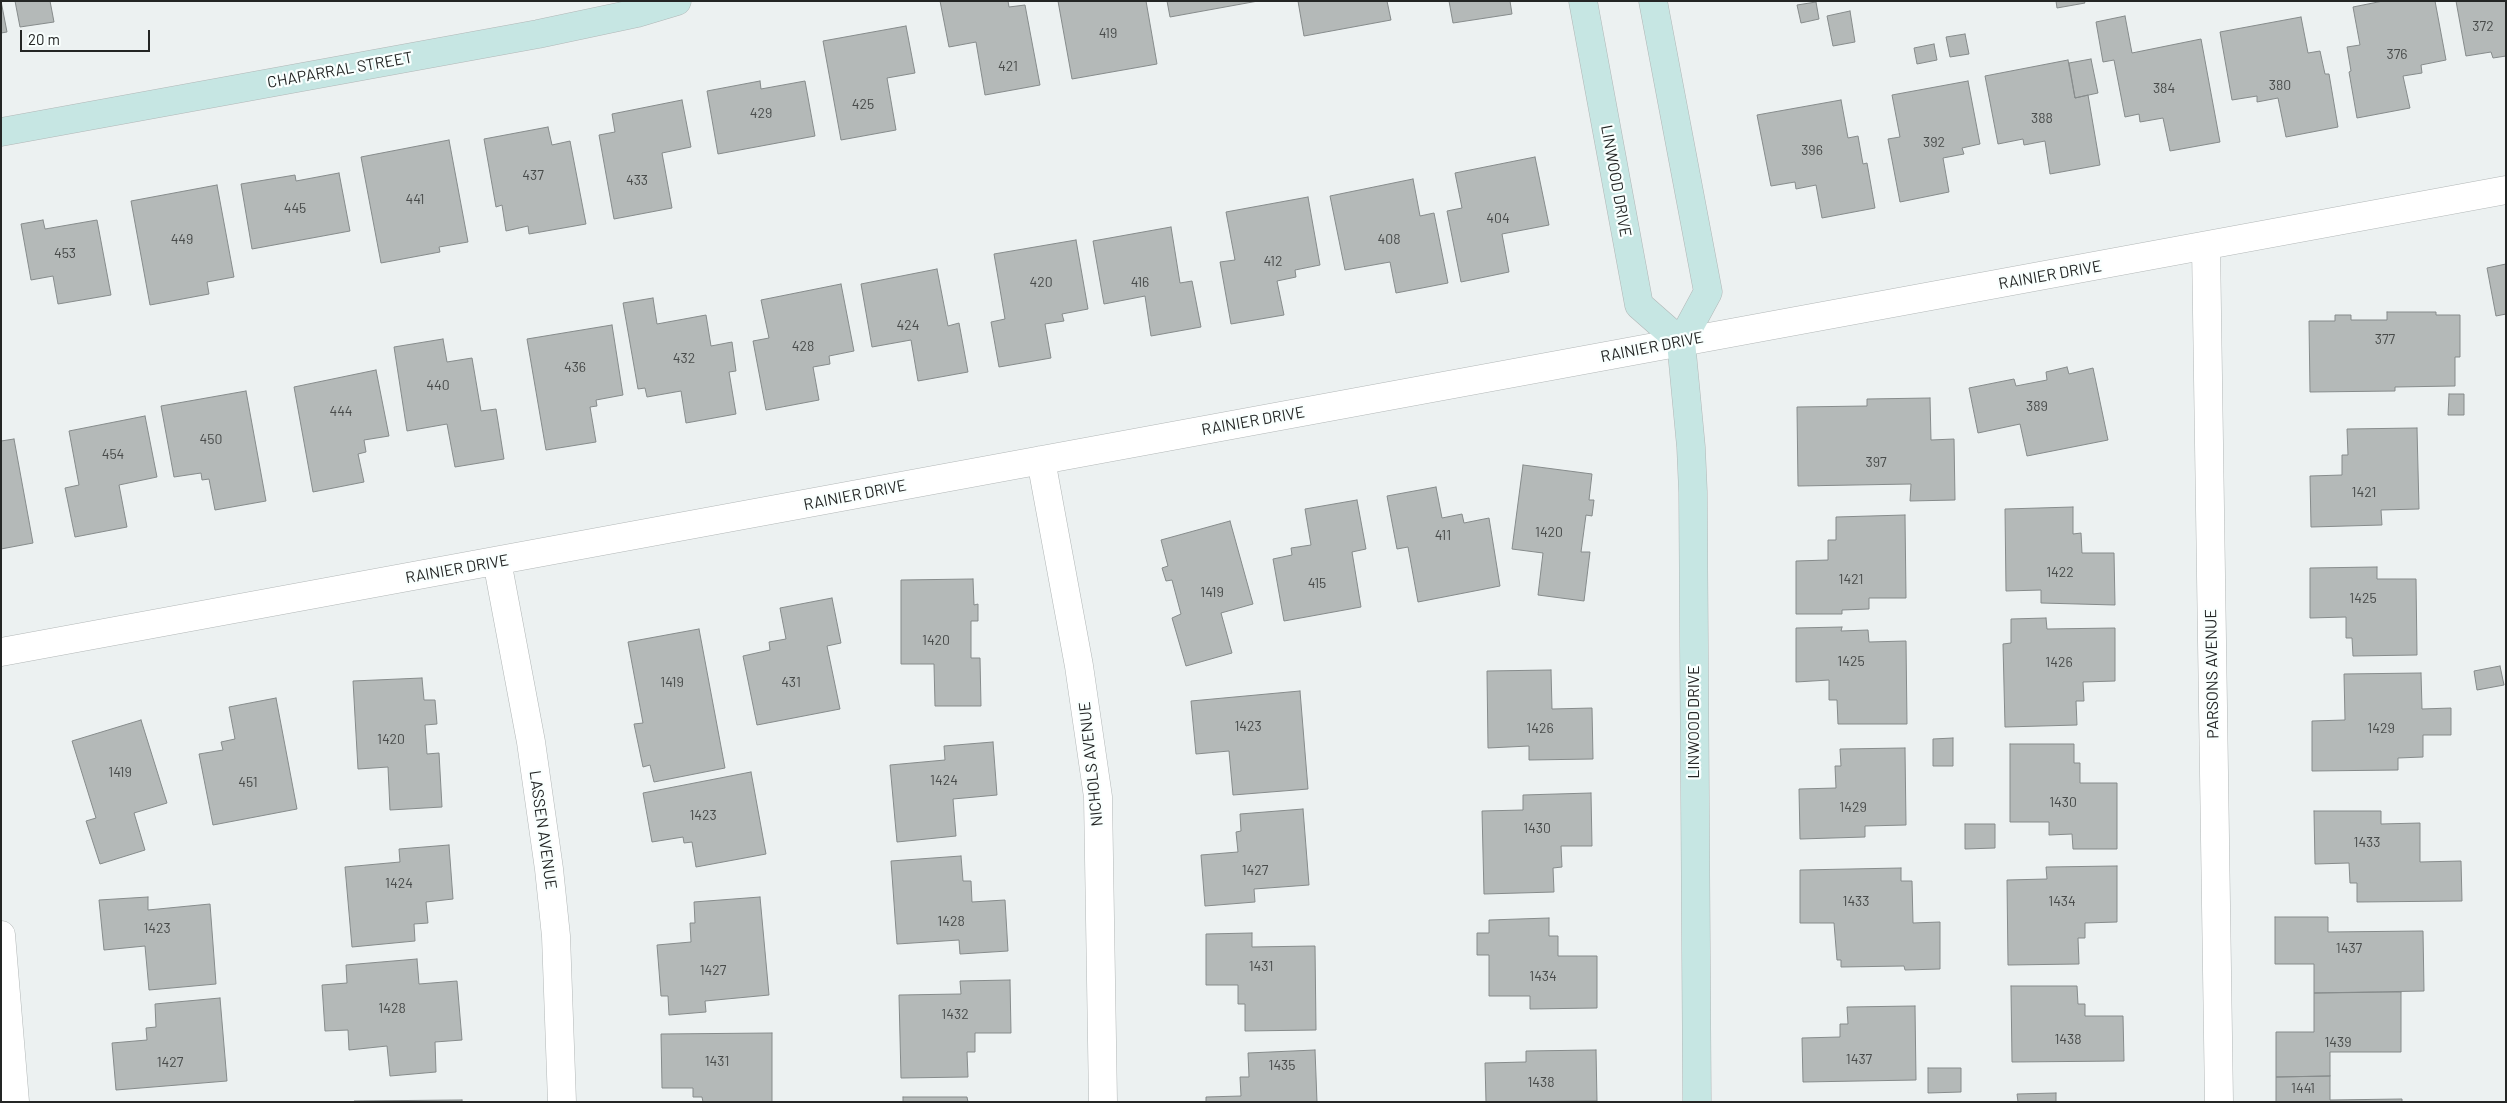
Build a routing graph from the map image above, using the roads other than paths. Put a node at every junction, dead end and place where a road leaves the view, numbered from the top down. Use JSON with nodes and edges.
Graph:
{"nodes":[{"id":1,"x":677,"y":1,"type":"edge"},
{"id":2,"x":1583,"y":1,"type":"edge"},
{"id":3,"x":1653,"y":1,"type":"edge"},
{"id":4,"x":1,"y":132,"type":"edge"},
{"id":5,"x":2506,"y":190,"type":"edge"},
{"id":6,"x":2206,"y":246,"type":"junction"},
{"id":7,"x":1681,"y":342,"type":"junction"},
{"id":8,"x":1040,"y":460,"type":"junction"},
{"id":9,"x":497,"y":561,"type":"junction"},
{"id":10,"x":1,"y":652,"type":"edge"},
{"id":11,"x":1,"y":936,"type":"edge"},
{"id":12,"x":15,"y":1102,"type":"edge"},
{"id":13,"x":562,"y":1102,"type":"edge"},
{"id":14,"x":1103,"y":1102,"type":"edge"},
{"id":15,"x":1697,"y":1102,"type":"edge"},
{"id":16,"x":2219,"y":1102,"type":"edge"}],
"edges":[{"from":1,"to":4,"type":"street","name":"CHAPARRAL STREET"},
{"from":2,"to":7,"type":"street","name":"LINWOOD DRIVE"},
{"from":3,"to":7,"type":"street"},
{"from":5,"to":6,"type":"street","name":"RAINIER DRIVE"},
{"from":6,"to":7,"type":"street","name":"RAINIER DRIVE"},
{"from":6,"to":16,"type":"street","name":"PARSONS AVENUE"},
{"from":7,"to":8,"type":"street","name":"RAINIER DRIVE"},
{"from":7,"to":15,"type":"street","name":"LINWOOD DRIVE"},
{"from":8,"to":9,"type":"street","name":"RAINIER DRIVE"},
{"from":8,"to":14,"type":"street","name":"NICHOLS AVENUE"},
{"from":9,"to":10,"type":"street","name":"RAINIER DRIVE"},
{"from":9,"to":13,"type":"street","name":"LASSEN AVENUE"},
{"from":11,"to":12,"type":"street"}]}
